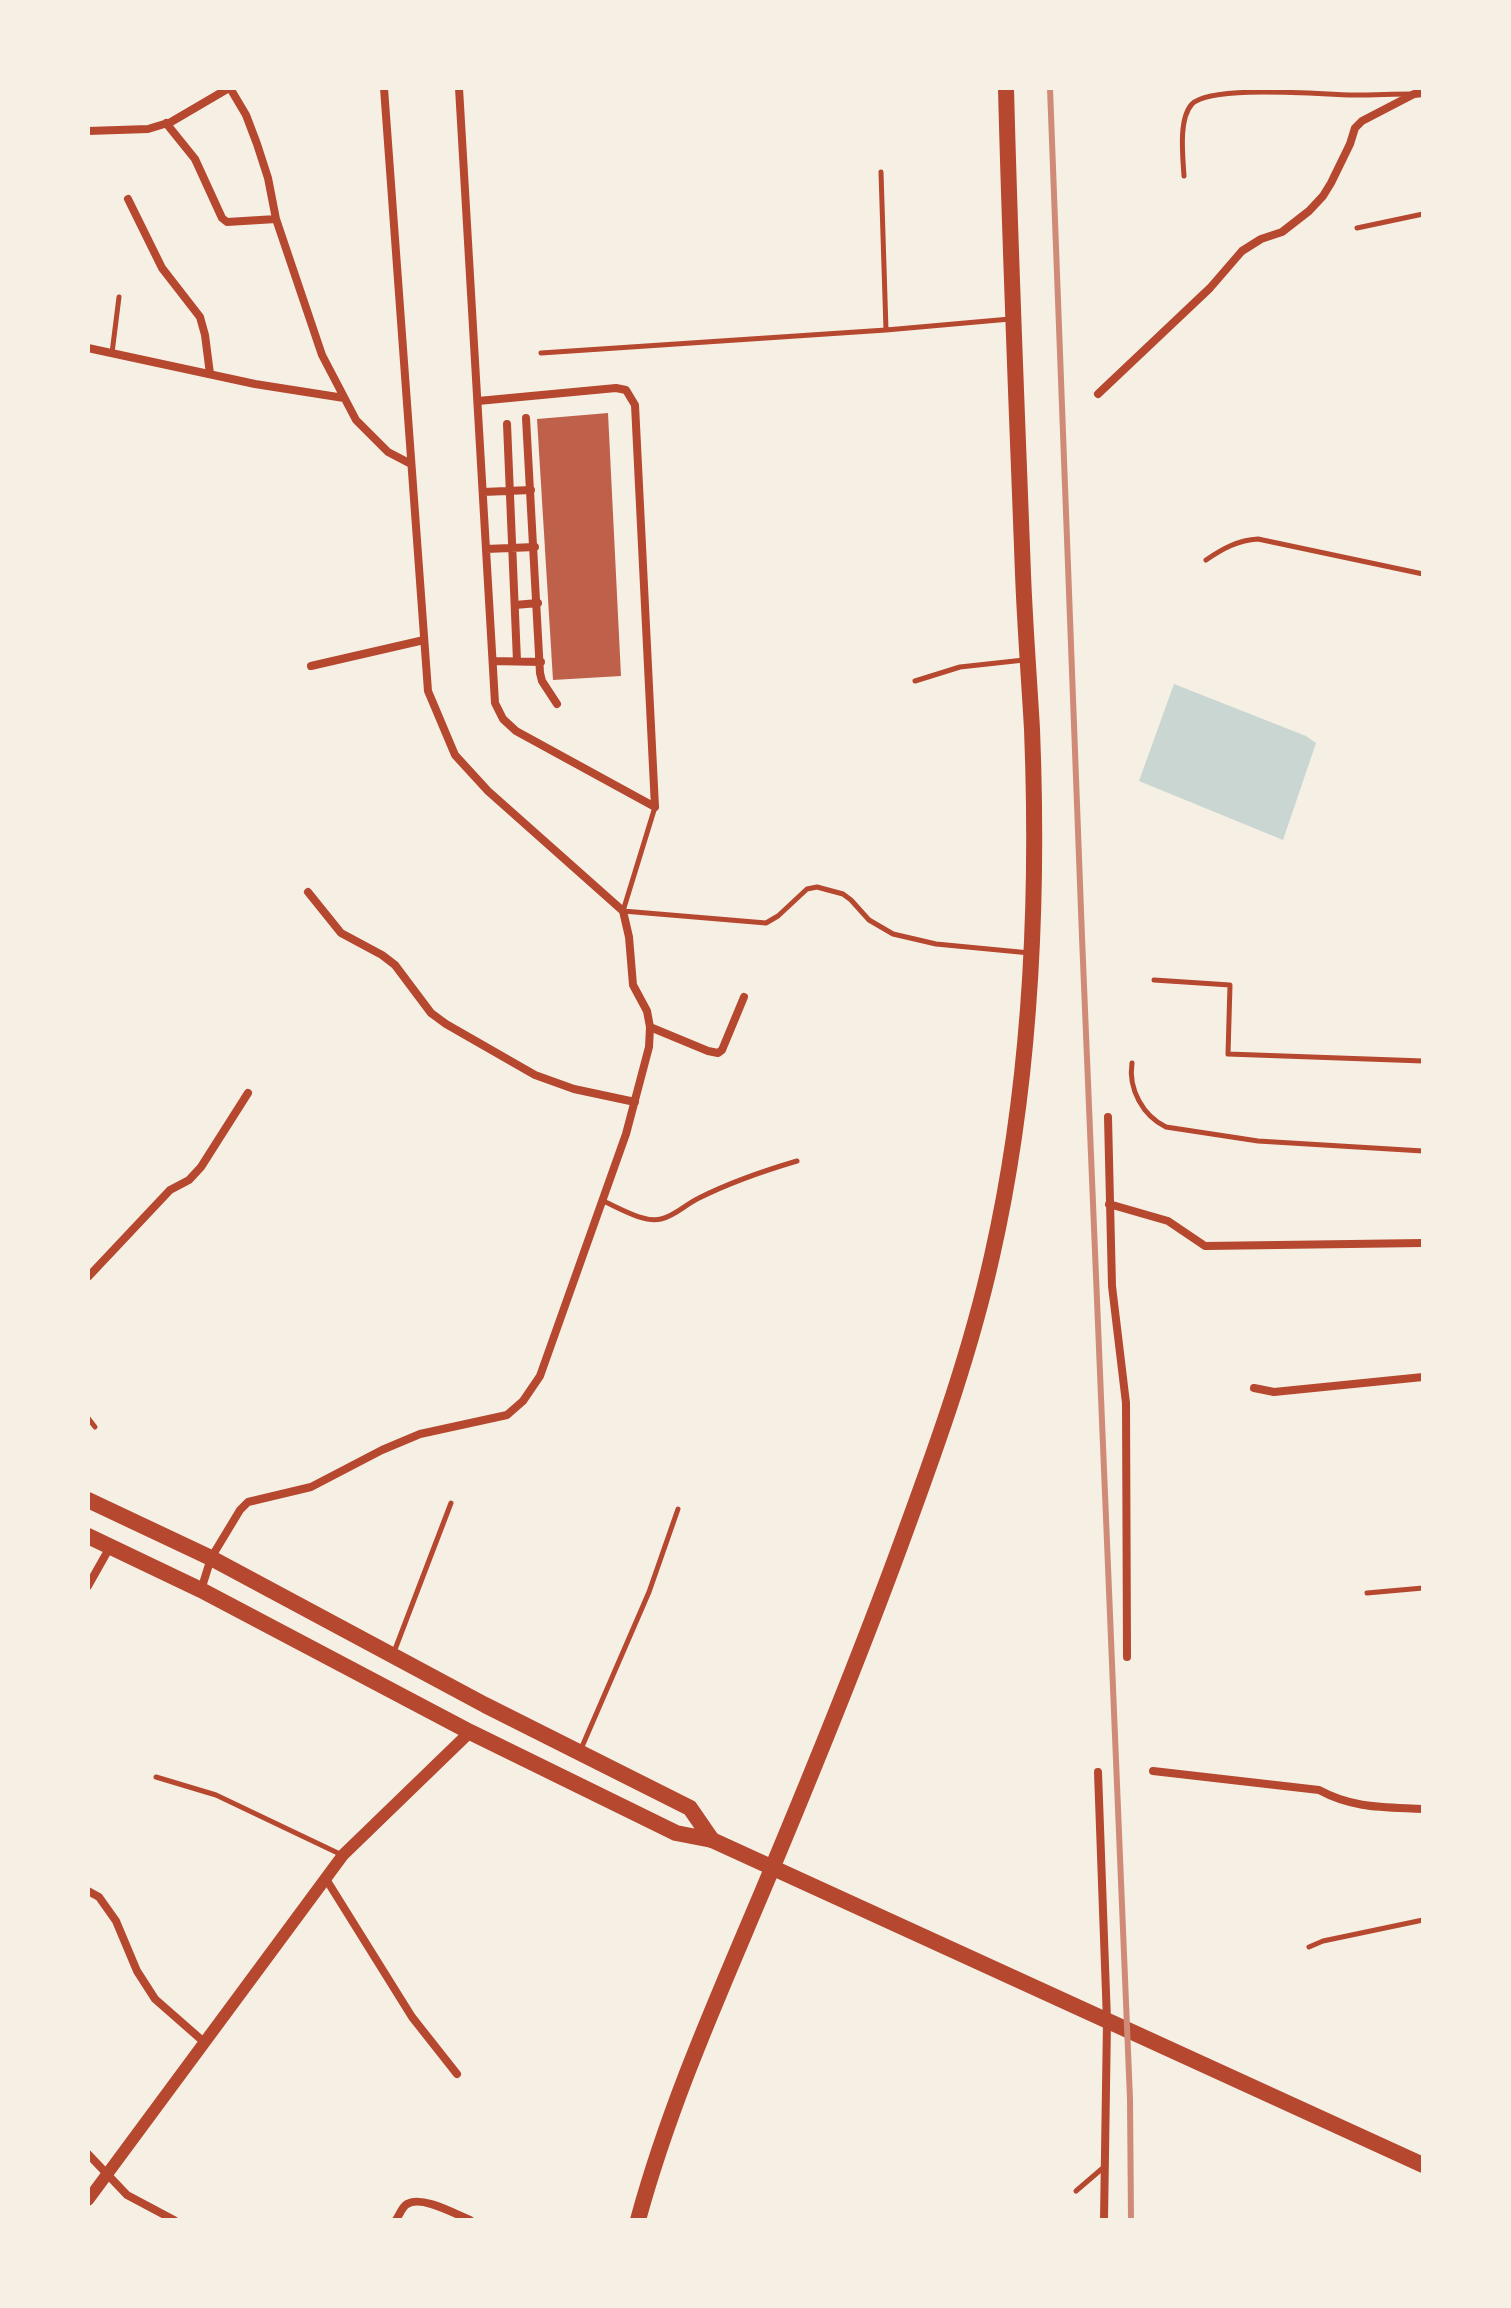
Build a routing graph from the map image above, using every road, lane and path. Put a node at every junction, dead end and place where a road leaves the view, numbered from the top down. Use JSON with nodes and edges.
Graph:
{"nodes":[{"id":1,"x":229,"y":88,"type":"edge"},
{"id":2,"x":384,"y":88,"type":"edge"},
{"id":3,"x":459,"y":88,"type":"edge"},
{"id":4,"x":1006,"y":88,"type":"edge"},
{"id":5,"x":1418,"y":94,"type":"edge"},
{"id":6,"x":166,"y":123,"type":"junction"},
{"id":7,"x":88,"y":131,"type":"edge"},
{"id":8,"x":881,"y":172,"type":"dead end"},
{"id":9,"x":1184,"y":176,"type":"dead end"},
{"id":10,"x":128,"y":199,"type":"dead end"},
{"id":11,"x":1423,"y":214,"type":"edge"},
{"id":12,"x":276,"y":219,"type":"junction"},
{"id":13,"x":1357,"y":228,"type":"dead end"},
{"id":14,"x":119,"y":297,"type":"dead end"},
{"id":15,"x":1012,"y":319,"type":"junction"},
{"id":16,"x":886,"y":330,"type":"junction"},
{"id":17,"x":88,"y":348,"type":"edge"},
{"id":18,"x":112,"y":353,"type":"junction"},
{"id":19,"x":541,"y":353,"type":"dead end"},
{"id":20,"x":210,"y":374,"type":"junction"},
{"id":21,"x":1098,"y":394,"type":"dead end"},
{"id":22,"x":344,"y":398,"type":"junction"},
{"id":23,"x":478,"y":401,"type":"junction"},
{"id":24,"x":526,"y":418,"type":"dead end"},
{"id":25,"x":507,"y":424,"type":"dead end"},
{"id":26,"x":411,"y":464,"type":"junction"},
{"id":27,"x":531,"y":490,"type":"junction"},
{"id":28,"x":510,"y":491,"type":"junction"},
{"id":29,"x":483,"y":492,"type":"junction"},
{"id":30,"x":535,"y":547,"type":"junction"},
{"id":31,"x":512,"y":548,"type":"junction"},
{"id":32,"x":486,"y":549,"type":"junction"},
{"id":33,"x":1206,"y":560,"type":"dead end"},
{"id":34,"x":1423,"y":574,"type":"edge"},
{"id":35,"x":538,"y":603,"type":"junction"},
{"id":36,"x":515,"y":605,"type":"junction"},
{"id":37,"x":424,"y":640,"type":"junction"},
{"id":38,"x":1028,"y":660,"type":"junction"},
{"id":39,"x":493,"y":661,"type":"junction"},
{"id":40,"x":517,"y":661,"type":"junction"},
{"id":41,"x":541,"y":662,"type":"junction"},
{"id":42,"x":311,"y":666,"type":"dead end"},
{"id":43,"x":915,"y":681,"type":"dead end"},
{"id":44,"x":557,"y":704,"type":"dead end"},
{"id":45,"x":655,"y":807,"type":"junction"},
{"id":46,"x":308,"y":892,"type":"dead end"},
{"id":47,"x":623,"y":911,"type":"junction"},
{"id":48,"x":1031,"y":953,"type":"junction"},
{"id":49,"x":1154,"y":980,"type":"dead end"},
{"id":50,"x":744,"y":997,"type":"dead end"},
{"id":51,"x":650,"y":1027,"type":"junction"},
{"id":52,"x":1423,"y":1061,"type":"edge"},
{"id":53,"x":1132,"y":1063,"type":"dead end"},
{"id":54,"x":248,"y":1093,"type":"dead end"},
{"id":55,"x":635,"y":1102,"type":"junction"},
{"id":56,"x":1108,"y":1117,"type":"dead end"},
{"id":57,"x":1423,"y":1151,"type":"edge"},
{"id":58,"x":797,"y":1161,"type":"dead end"},
{"id":59,"x":603,"y":1201,"type":"junction"},
{"id":60,"x":1109,"y":1204,"type":"junction"},
{"id":61,"x":1423,"y":1243,"type":"edge"},
{"id":62,"x":88,"y":1277,"type":"edge"},
{"id":63,"x":1423,"y":1377,"type":"edge"},
{"id":64,"x":1254,"y":1388,"type":"dead end"},
{"id":65,"x":88,"y":1418,"type":"edge"},
{"id":66,"x":95,"y":1427,"type":"dead end"},
{"id":67,"x":88,"y":1500,"type":"edge"},
{"id":68,"x":451,"y":1503,"type":"dead end"},
{"id":69,"x":678,"y":1509,"type":"dead end"},
{"id":70,"x":88,"y":1536,"type":"edge"},
{"id":71,"x":110,"y":1547,"type":"junction"},
{"id":72,"x":211,"y":1558,"type":"junction"},
{"id":73,"x":88,"y":1586,"type":"edge"},
{"id":74,"x":1423,"y":1588,"type":"edge"},
{"id":75,"x":201,"y":1590,"type":"junction"},
{"id":76,"x":1367,"y":1593,"type":"dead end"},
{"id":77,"x":393,"y":1656,"type":"junction"},
{"id":78,"x":1127,"y":1657,"type":"dead end"},
{"id":79,"x":485,"y":1705,"type":"junction"},
{"id":80,"x":470,"y":1732,"type":"junction"},
{"id":81,"x":580,"y":1752,"type":"junction"},
{"id":82,"x":1153,"y":1771,"type":"dead end"},
{"id":83,"x":1098,"y":1772,"type":"dead end"},
{"id":84,"x":156,"y":1777,"type":"dead end"},
{"id":85,"x":1423,"y":1809,"type":"edge"},
{"id":86,"x":712,"y":1840,"type":"junction"},
{"id":87,"x":343,"y":1855,"type":"junction"},
{"id":88,"x":772,"y":1868,"type":"junction"},
{"id":89,"x":326,"y":1879,"type":"junction"},
{"id":90,"x":88,"y":1891,"type":"edge"},
{"id":91,"x":1423,"y":1920,"type":"edge"},
{"id":92,"x":1309,"y":1947,"type":"dead end"},
{"id":93,"x":1107,"y":2021,"type":"junction"},
{"id":94,"x":204,"y":2042,"type":"junction"},
{"id":95,"x":457,"y":2074,"type":"dead end"},
{"id":96,"x":88,"y":2154,"type":"edge"},
{"id":97,"x":1423,"y":2165,"type":"edge"},
{"id":98,"x":1105,"y":2167,"type":"junction"},
{"id":99,"x":107,"y":2174,"type":"junction"},
{"id":100,"x":1076,"y":2191,"type":"dead end"},
{"id":101,"x":88,"y":2200,"type":"edge"},
{"id":102,"x":174,"y":2220,"type":"edge"},
{"id":103,"x":396,"y":2220,"type":"edge"},
{"id":104,"x":470,"y":2220,"type":"edge"},
{"id":105,"x":638,"y":2220,"type":"edge"},
{"id":106,"x":1104,"y":2220,"type":"edge"}],
"edges":[{"from":1,"to":6,"type":"street"},
{"from":1,"to":12,"type":"street"},
{"from":2,"to":26,"type":"street"},
{"from":3,"to":23,"type":"street"},
{"from":4,"to":15,"type":"main road"},
{"from":5,"to":9,"type":"lane"},
{"from":5,"to":21,"type":"street"},
{"from":6,"to":7,"type":"street"},
{"from":6,"to":12,"type":"street"},
{"from":8,"to":16,"type":"lane"},
{"from":10,"to":20,"type":"street"},
{"from":11,"to":13,"type":"lane"},
{"from":12,"to":22,"type":"street"},
{"from":14,"to":18,"type":"lane"},
{"from":15,"to":16,"type":"lane"},
{"from":15,"to":38,"type":"main road"},
{"from":16,"to":19,"type":"lane"},
{"from":17,"to":18,"type":"street"},
{"from":18,"to":20,"type":"street"},
{"from":20,"to":22,"type":"street"},
{"from":22,"to":26,"type":"street"},
{"from":23,"to":29,"type":"street"},
{"from":23,"to":45,"type":"street"},
{"from":24,"to":27,"type":"street"},
{"from":25,"to":28,"type":"street"},
{"from":26,"to":37,"type":"street"},
{"from":27,"to":28,"type":"street"},
{"from":27,"to":30,"type":"street"},
{"from":28,"to":29,"type":"street"},
{"from":28,"to":31,"type":"street"},
{"from":29,"to":32,"type":"street"},
{"from":30,"to":31,"type":"street"},
{"from":30,"to":35,"type":"street"},
{"from":31,"to":32,"type":"street"},
{"from":31,"to":36,"type":"street"},
{"from":32,"to":39,"type":"street"},
{"from":33,"to":34,"type":"lane"},
{"from":35,"to":36,"type":"street"},
{"from":35,"to":41,"type":"street"},
{"from":36,"to":40,"type":"street"},
{"from":37,"to":42,"type":"street"},
{"from":37,"to":47,"type":"street"},
{"from":38,"to":43,"type":"lane"},
{"from":38,"to":48,"type":"main road"},
{"from":39,"to":40,"type":"street"},
{"from":39,"to":45,"type":"street"},
{"from":40,"to":41,"type":"street"},
{"from":41,"to":44,"type":"street"},
{"from":45,"to":47,"type":"lane"},
{"from":46,"to":55,"type":"street"},
{"from":47,"to":48,"type":"lane"},
{"from":47,"to":51,"type":"street"},
{"from":48,"to":88,"type":"main road"},
{"from":49,"to":52,"type":"lane"},
{"from":50,"to":51,"type":"street"},
{"from":51,"to":55,"type":"street"},
{"from":53,"to":57,"type":"lane"},
{"from":54,"to":62,"type":"street"},
{"from":55,"to":59,"type":"street"},
{"from":56,"to":60,"type":"street"},
{"from":58,"to":59,"type":"lane"},
{"from":59,"to":72,"type":"street"},
{"from":60,"to":61,"type":"street"},
{"from":60,"to":78,"type":"street"},
{"from":63,"to":64,"type":"street"},
{"from":65,"to":66,"type":"lane"},
{"from":67,"to":72,"type":"main road"},
{"from":68,"to":77,"type":"lane"},
{"from":69,"to":81,"type":"lane"},
{"from":70,"to":71,"type":"main road"},
{"from":71,"to":73,"type":"street"},
{"from":71,"to":75,"type":"main road"},
{"from":72,"to":75,"type":"street"},
{"from":72,"to":77,"type":"main road"},
{"from":74,"to":76,"type":"lane"},
{"from":75,"to":80,"type":"main road"},
{"from":77,"to":79,"type":"main road"},
{"from":79,"to":80,"type":"main road"},
{"from":79,"to":81,"type":"main road"},
{"from":80,"to":86,"type":"main road"},
{"from":80,"to":87,"type":"street"},
{"from":81,"to":86,"type":"main road"},
{"from":82,"to":85,"type":"street"},
{"from":83,"to":93,"type":"street"},
{"from":84,"to":87,"type":"lane"},
{"from":86,"to":88,"type":"main road"},
{"from":87,"to":89,"type":"street"},
{"from":88,"to":93,"type":"main road"},
{"from":88,"to":105,"type":"main road"},
{"from":89,"to":94,"type":"street"},
{"from":89,"to":95,"type":"street"},
{"from":90,"to":94,"type":"street"},
{"from":91,"to":92,"type":"lane"},
{"from":93,"to":97,"type":"main road"},
{"from":93,"to":98,"type":"street"},
{"from":94,"to":99,"type":"street"},
{"from":96,"to":99,"type":"street"},
{"from":98,"to":100,"type":"lane"},
{"from":98,"to":106,"type":"street"},
{"from":99,"to":101,"type":"street"},
{"from":99,"to":102,"type":"street"},
{"from":103,"to":104,"type":"street"}]}
